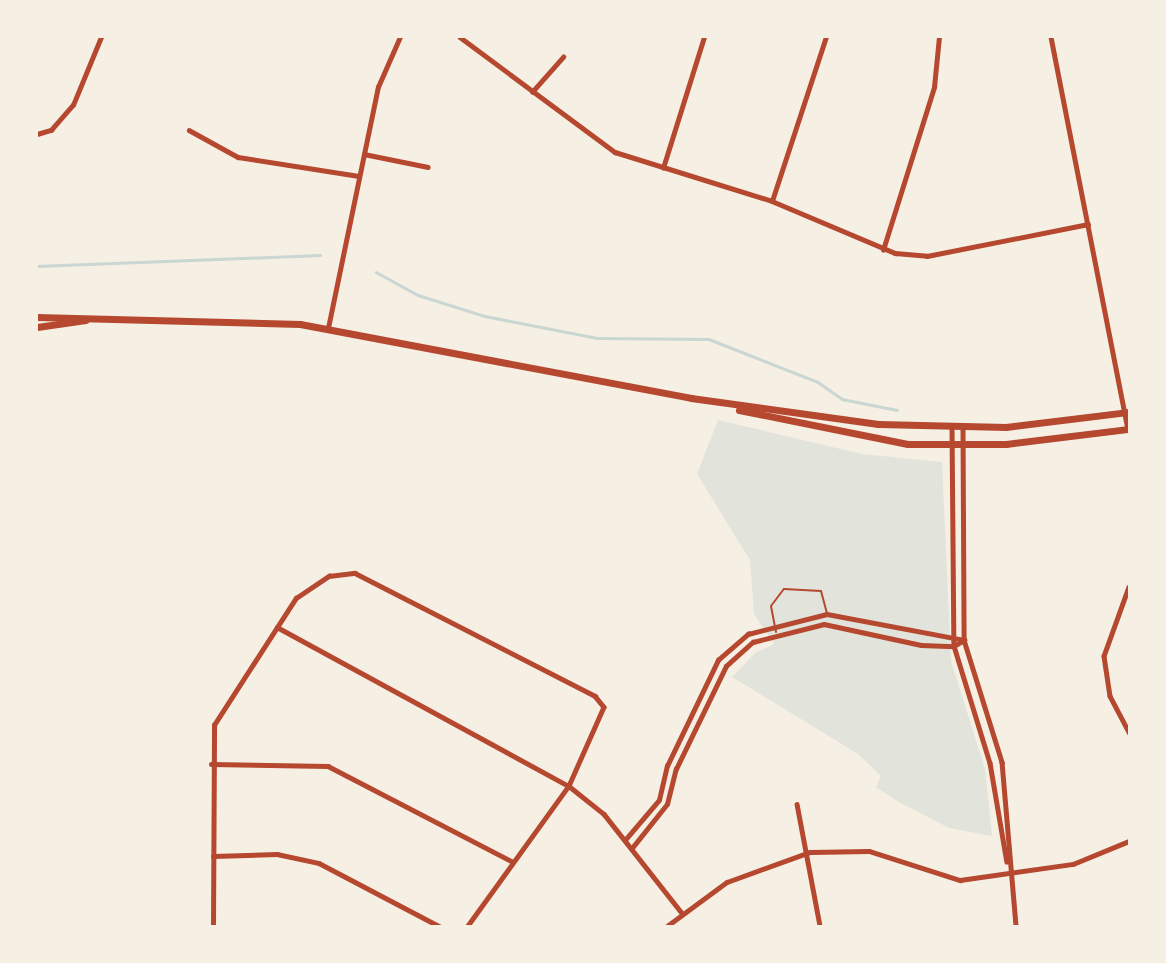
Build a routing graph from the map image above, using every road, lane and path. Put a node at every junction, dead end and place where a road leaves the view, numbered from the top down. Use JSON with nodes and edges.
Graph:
{"nodes":[{"id":1,"x":101,"y":37,"type":"edge"},
{"id":2,"x":400,"y":37,"type":"edge"},
{"id":3,"x":460,"y":37,"type":"edge"},
{"id":4,"x":704,"y":37,"type":"edge"},
{"id":5,"x":827,"y":37,"type":"edge"},
{"id":6,"x":939,"y":37,"type":"edge"},
{"id":7,"x":1051,"y":37,"type":"edge"},
{"id":8,"x":562,"y":57,"type":"dead end"},
{"id":9,"x":532,"y":92,"type":"junction"},
{"id":10,"x":189,"y":130,"type":"dead end"},
{"id":11,"x":37,"y":134,"type":"edge"},
{"id":12,"x":364,"y":154,"type":"junction"},
{"id":13,"x":428,"y":167,"type":"dead end"},
{"id":14,"x":663,"y":168,"type":"junction"},
{"id":15,"x":359,"y":176,"type":"junction"},
{"id":16,"x":772,"y":201,"type":"junction"},
{"id":17,"x":1088,"y":224,"type":"junction"},
{"id":18,"x":883,"y":250,"type":"junction"},
{"id":19,"x":37,"y":317,"type":"edge"},
{"id":20,"x":86,"y":320,"type":"junction"},
{"id":21,"x":37,"y":327,"type":"edge"},
{"id":22,"x":328,"y":328,"type":"junction"},
{"id":23,"x":691,"y":398,"type":"junction"},
{"id":24,"x":1127,"y":412,"type":"edge"},
{"id":25,"x":952,"y":427,"type":"junction"},
{"id":26,"x":963,"y":427,"type":"junction"},
{"id":27,"x":1128,"y":429,"type":"edge"},
{"id":28,"x":952,"y":445,"type":"junction"},
{"id":29,"x":963,"y":445,"type":"junction"},
{"id":30,"x":1129,"y":587,"type":"edge"},
{"id":31,"x":828,"y":614,"type":"junction"},
{"id":32,"x":773,"y":623,"type":"junction"},
{"id":33,"x":277,"y":627,"type":"junction"},
{"id":34,"x":776,"y":632,"type":"junction"},
{"id":35,"x":954,"y":635,"type":"junction"},
{"id":36,"x":964,"y":640,"type":"junction"},
{"id":37,"x":954,"y":646,"type":"junction"},
{"id":38,"x":1129,"y":732,"type":"edge"},
{"id":39,"x":211,"y":764,"type":"junction"},
{"id":40,"x":569,"y":786,"type":"junction"},
{"id":41,"x":797,"y":804,"type":"dead end"},
{"id":42,"x":625,"y":839,"type":"junction"},
{"id":43,"x":1129,"y":841,"type":"edge"},
{"id":44,"x":632,"y":848,"type":"junction"},
{"id":45,"x":810,"y":852,"type":"junction"},
{"id":46,"x":213,"y":856,"type":"junction"},
{"id":47,"x":513,"y":862,"type":"junction"},
{"id":48,"x":1010,"y":873,"type":"junction"},
{"id":49,"x":682,"y":913,"type":"junction"},
{"id":50,"x":213,"y":926,"type":"edge"},
{"id":51,"x":439,"y":926,"type":"edge"},
{"id":52,"x":468,"y":926,"type":"edge"},
{"id":53,"x":667,"y":926,"type":"edge"},
{"id":54,"x":820,"y":926,"type":"edge"},
{"id":55,"x":1016,"y":926,"type":"edge"}],
"edges":[{"from":1,"to":11,"type":"street"},
{"from":2,"to":12,"type":"street"},
{"from":3,"to":9,"type":"street"},
{"from":4,"to":14,"type":"street"},
{"from":5,"to":16,"type":"street"},
{"from":6,"to":18,"type":"street"},
{"from":7,"to":17,"type":"street"},
{"from":8,"to":9,"type":"street"},
{"from":9,"to":14,"type":"street"},
{"from":10,"to":15,"type":"street"},
{"from":12,"to":13,"type":"street"},
{"from":12,"to":15,"type":"street"},
{"from":14,"to":16,"type":"street"},
{"from":15,"to":22,"type":"street"},
{"from":16,"to":18,"type":"street"},
{"from":17,"to":18,"type":"street"},
{"from":17,"to":24,"type":"street"},
{"from":19,"to":20,"type":"main road"},
{"from":20,"to":21,"type":"main road"},
{"from":20,"to":22,"type":"main road"},
{"from":22,"to":23,"type":"main road"},
{"from":23,"to":25,"type":"main road"},
{"from":23,"to":28,"type":"main road"},
{"from":24,"to":26,"type":"main road"},
{"from":24,"to":27,"type":"street"},
{"from":25,"to":26,"type":"main road"},
{"from":25,"to":28,"type":"street"},
{"from":26,"to":29,"type":"street"},
{"from":27,"to":29,"type":"main road"},
{"from":28,"to":29,"type":"main road"},
{"from":28,"to":35,"type":"street"},
{"from":29,"to":36,"type":"street"},
{"from":30,"to":38,"type":"street"},
{"from":31,"to":32,"type":"street"},
{"from":31,"to":32,"type":"lane"},
{"from":31,"to":35,"type":"street"},
{"from":32,"to":34,"type":"lane"},
{"from":32,"to":42,"type":"street"},
{"from":33,"to":39,"type":"street"},
{"from":33,"to":40,"type":"street"},
{"from":33,"to":40,"type":"street"},
{"from":34,"to":37,"type":"street"},
{"from":34,"to":44,"type":"street"},
{"from":35,"to":36,"type":"street"},
{"from":35,"to":37,"type":"street"},
{"from":36,"to":37,"type":"street"},
{"from":36,"to":48,"type":"street"},
{"from":37,"to":48,"type":"street"},
{"from":39,"to":46,"type":"street"},
{"from":39,"to":47,"type":"street"},
{"from":40,"to":42,"type":"street"},
{"from":40,"to":47,"type":"street"},
{"from":41,"to":45,"type":"street"},
{"from":42,"to":44,"type":"street"},
{"from":43,"to":48,"type":"street"},
{"from":44,"to":49,"type":"street"},
{"from":45,"to":48,"type":"street"},
{"from":45,"to":49,"type":"street"},
{"from":45,"to":54,"type":"street"},
{"from":46,"to":50,"type":"street"},
{"from":46,"to":51,"type":"street"},
{"from":47,"to":52,"type":"street"},
{"from":48,"to":55,"type":"street"},
{"from":49,"to":53,"type":"street"}]}
